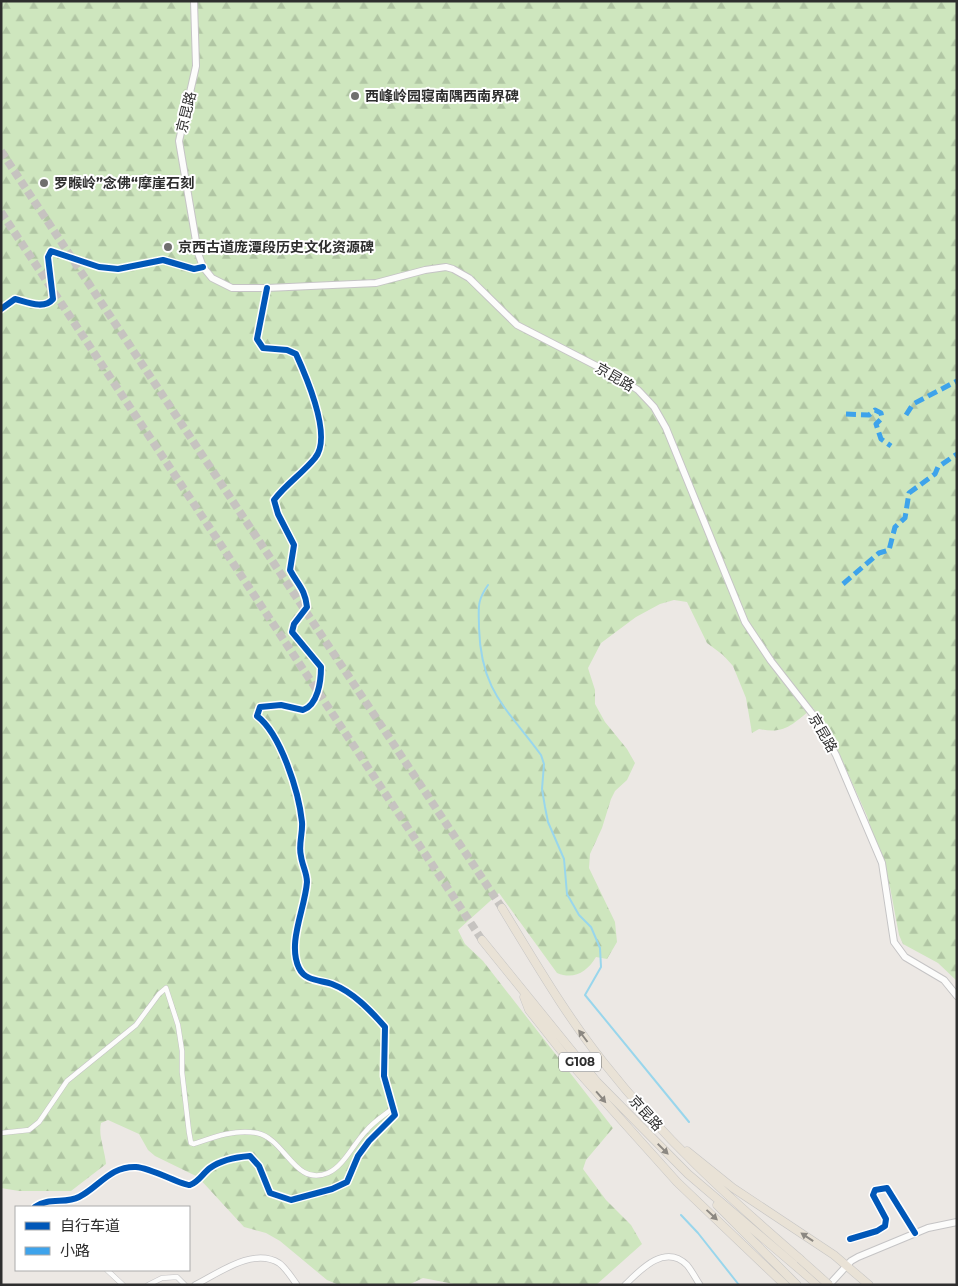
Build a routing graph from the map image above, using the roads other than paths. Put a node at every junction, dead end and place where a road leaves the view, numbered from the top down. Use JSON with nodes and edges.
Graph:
{"nodes":[{"id":1,"x":194,"y":1,"type":"edge"},
{"id":2,"x":203,"y":267,"type":"junction"},
{"id":3,"x":267,"y":288,"type":"junction"},
{"id":4,"x":1,"y":309,"type":"edge"},
{"id":5,"x":502,"y":908,"type":"tunnel mouth"},
{"id":6,"x":482,"y":940,"type":"tunnel mouth"},
{"id":7,"x":520,"y":988,"type":"junction"},
{"id":8,"x":957,"y":996,"type":"edge"},
{"id":9,"x":392,"y":1109,"type":"junction"},
{"id":10,"x":646,"y":1115,"type":"junction"},
{"id":11,"x":1,"y":1133,"type":"edge"},
{"id":12,"x":688,"y":1174,"type":"junction"},
{"id":13,"x":38,"y":1206,"type":"edge"},
{"id":14,"x":957,"y":1222,"type":"edge"},
{"id":15,"x":915,"y":1233,"type":"junction"},
{"id":16,"x":850,"y":1239,"type":"dead end"},
{"id":17,"x":797,"y":1261,"type":"junction"},
{"id":18,"x":845,"y":1267,"type":"junction"},
{"id":19,"x":108,"y":1271,"type":"edge"},
{"id":20,"x":123,"y":1285,"type":"edge"},
{"id":21,"x":148,"y":1285,"type":"edge"},
{"id":22,"x":185,"y":1285,"type":"edge"},
{"id":23,"x":195,"y":1285,"type":"edge"},
{"id":24,"x":297,"y":1285,"type":"edge"},
{"id":25,"x":625,"y":1285,"type":"edge"},
{"id":26,"x":700,"y":1285,"type":"edge"},
{"id":27,"x":785,"y":1285,"type":"edge"},
{"id":28,"x":796,"y":1285,"type":"edge"},
{"id":29,"x":818,"y":1285,"type":"edge"},
{"id":30,"x":829,"y":1285,"type":"edge"},
{"id":31,"x":869,"y":1285,"type":"edge"}],
"edges":[{"from":1,"to":2,"type":"main road","name":"京昆路"},
{"from":2,"to":3,"type":"main road","name":"京昆路"},
{"from":2,"to":4,"type":"street"},
{"from":3,"to":8,"type":"main road","name":"京昆路"},
{"from":3,"to":9,"type":"street"},
{"from":10,"to":5,"type":"highway","name":"京昆路","number":"G108","one_way":true},
{"from":6,"to":7,"type":"highway","name":"京昆路","number":"G108"},
{"from":7,"to":12,"type":"highway","name":"京昆路","number":"G108","one_way":true},
{"from":7,"to":27,"type":"highway","one_way":true},
{"from":9,"to":11,"type":"street"},
{"from":9,"to":13,"type":"street"},
{"from":10,"to":17,"type":"highway","name":"京昆路","number":"G108"},
{"from":18,"to":10,"type":"highway","one_way":true},
{"from":12,"to":17,"type":"highway","name":"京昆路","number":"G108"},
{"from":12,"to":28,"type":"highway"},
{"from":14,"to":15,"type":"main road","name":"京昆路"},
{"from":15,"to":16,"type":"street"},
{"from":15,"to":18,"type":"main road","name":"京昆路"},
{"from":17,"to":29,"type":"highway","name":"京昆路","number":"G108"},
{"from":17,"to":30,"type":"highway","name":"京昆路","number":"G108","bridge":true},
{"from":18,"to":30,"type":"main road","name":"京昆路"},
{"from":18,"to":31,"type":"highway"},
{"from":19,"to":20,"type":"street"},
{"from":21,"to":22,"type":"street"},
{"from":23,"to":24,"type":"street"},
{"from":25,"to":26,"type":"street"}]}
